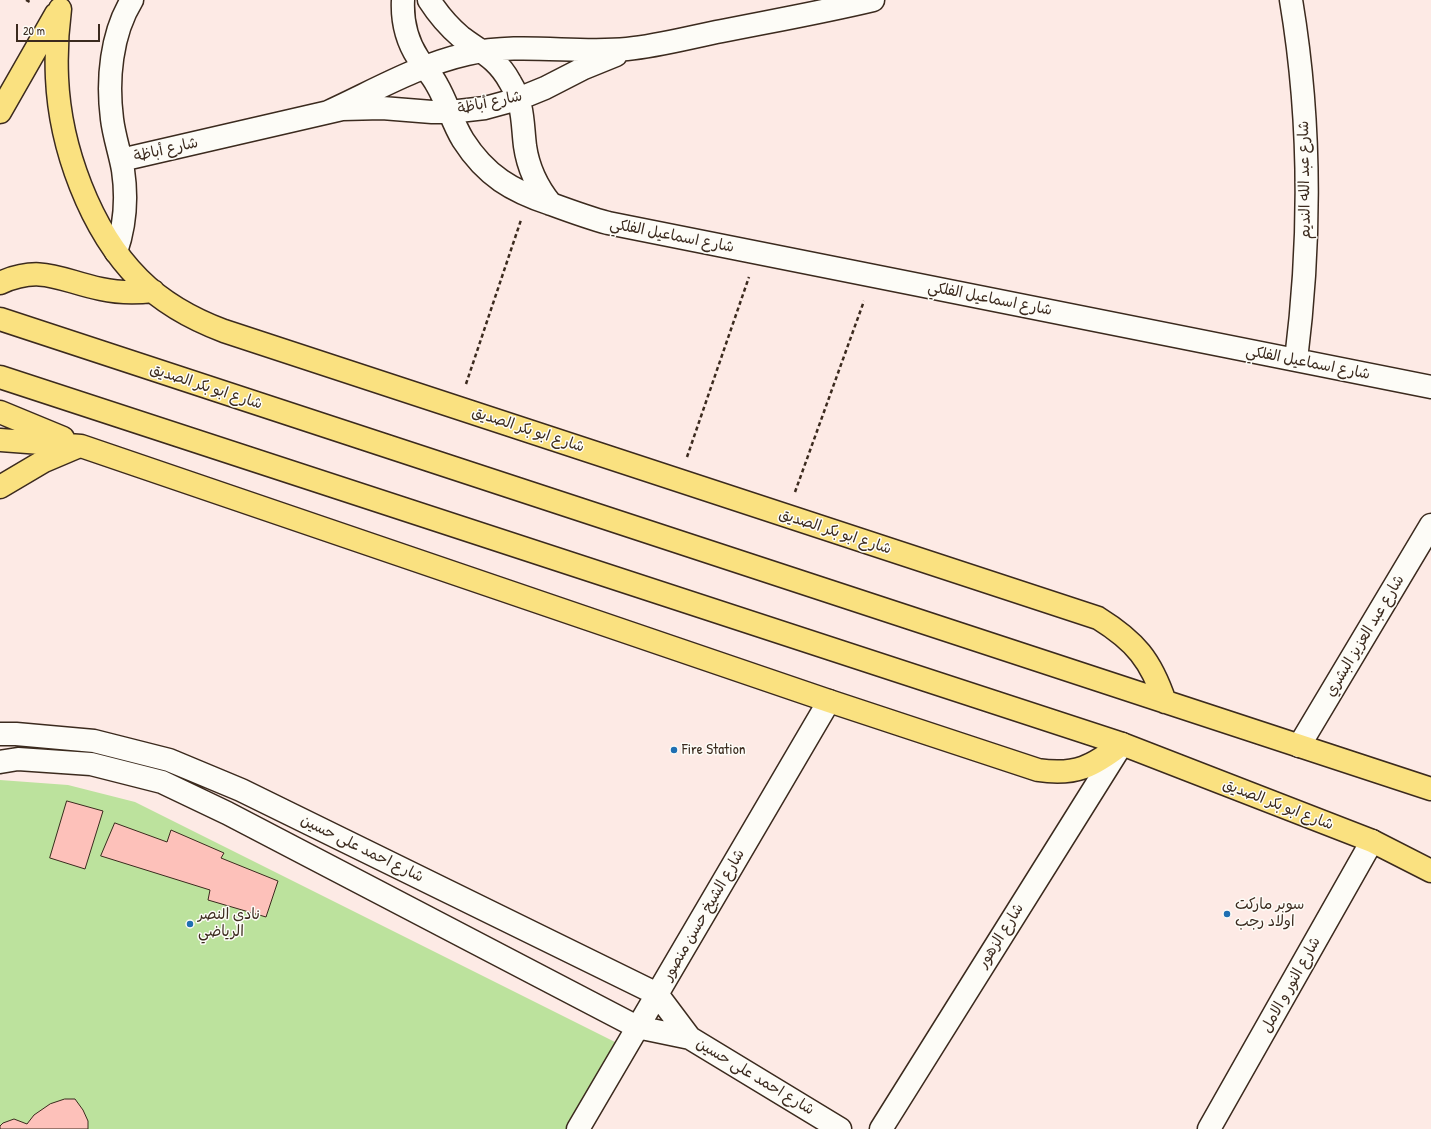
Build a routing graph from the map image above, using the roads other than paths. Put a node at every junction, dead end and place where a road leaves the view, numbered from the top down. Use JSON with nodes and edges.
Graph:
{"nodes":[{"id":1,"x":132,"y":0,"type":"edge"},
{"id":2,"x":403,"y":0,"type":"edge"},
{"id":3,"x":429,"y":0,"type":"edge"},
{"id":4,"x":873,"y":0,"type":"edge"},
{"id":5,"x":1291,"y":0,"type":"edge"},
{"id":6,"x":62,"y":4,"type":"edge"},
{"id":7,"x":642,"y":47,"type":"junction"},
{"id":8,"x":483,"y":51,"type":"junction"},
{"id":9,"x":425,"y":66,"type":"junction"},
{"id":10,"x":518,"y":99,"type":"junction"},
{"id":11,"x":0,"y":112,"type":"edge"},
{"id":12,"x":328,"y":112,"type":"junction"},
{"id":13,"x":450,"y":112,"type":"junction"},
{"id":14,"x":121,"y":160,"type":"junction"},
{"id":15,"x":551,"y":204,"type":"junction"},
{"id":16,"x":116,"y":252,"type":"junction"},
{"id":17,"x":0,"y":282,"type":"edge"},
{"id":18,"x":153,"y":291,"type":"junction"},
{"id":19,"x":0,"y":319,"type":"edge"},
{"id":20,"x":1296,"y":360,"type":"junction"},
{"id":21,"x":0,"y":377,"type":"edge"},
{"id":22,"x":1431,"y":388,"type":"edge"},
{"id":23,"x":0,"y":412,"type":"edge"},
{"id":24,"x":0,"y":440,"type":"edge"},
{"id":25,"x":82,"y":446,"type":"junction"},
{"id":26,"x":0,"y":487,"type":"edge"},
{"id":27,"x":1431,"y":525,"type":"edge"},
{"id":28,"x":829,"y":701,"type":"junction"},
{"id":29,"x":1164,"y":702,"type":"junction"},
{"id":30,"x":0,"y":734,"type":"edge"},
{"id":31,"x":1122,"y":744,"type":"junction"},
{"id":32,"x":1299,"y":746,"type":"junction"},
{"id":33,"x":0,"y":762,"type":"edge"},
{"id":34,"x":1431,"y":789,"type":"edge"},
{"id":35,"x":1372,"y":841,"type":"junction"},
{"id":36,"x":1431,"y":871,"type":"edge"},
{"id":37,"x":658,"y":994,"type":"junction"},
{"id":38,"x":637,"y":1027,"type":"junction"},
{"id":39,"x":690,"y":1038,"type":"junction"},
{"id":40,"x":578,"y":1129,"type":"edge"},
{"id":41,"x":840,"y":1129,"type":"edge"},
{"id":42,"x":881,"y":1129,"type":"edge"},
{"id":43,"x":1209,"y":1129,"type":"edge"}],
"edges":[{"from":1,"to":14,"type":"street"},
{"from":2,"to":9,"type":"street","name":"شارع اسماعيل الفلكي"},
{"from":3,"to":8,"type":"street"},
{"from":4,"to":7,"type":"street","name":"شارع أباظة"},
{"from":5,"to":20,"type":"street","name":"شارع عبد الله النديم"},
{"from":6,"to":11,"type":"main road"},
{"from":6,"to":16,"type":"main road","name":"شارع ابو بكر الصديق"},
{"from":7,"to":8,"type":"street","name":"شارع أباظة"},
{"from":7,"to":10,"type":"street","name":"شارع أباظة"},
{"from":8,"to":9,"type":"street","name":"شارع أباظة"},
{"from":8,"to":10,"type":"street"},
{"from":9,"to":12,"type":"street","name":"شارع أباظة"},
{"from":9,"to":13,"type":"street","name":"شارع اسماعيل الفلكي"},
{"from":10,"to":13,"type":"street","name":"شارع أباظة"},
{"from":10,"to":15,"type":"street"},
{"from":12,"to":13,"type":"street","name":"شارع أباظة"},
{"from":12,"to":14,"type":"street","name":"شارع أباظة"},
{"from":13,"to":15,"type":"street","name":"شارع اسماعيل الفلكي"},
{"from":14,"to":16,"type":"street"},
{"from":15,"to":20,"type":"street","name":"شارع اسماعيل الفلكي"},
{"from":16,"to":18,"type":"main road","name":"شارع ابو بكر الصديق"},
{"from":17,"to":18,"type":"main road"},
{"from":18,"to":29,"type":"main road","name":"شارع ابو بكر الصديق"},
{"from":19,"to":29,"type":"main road","name":"شارع ابو بكر الصديق"},
{"from":20,"to":22,"type":"street","name":"شارع اسماعيل الفلكي"},
{"from":21,"to":31,"type":"main road","name":"شارع ابو بكر الصديق"},
{"from":23,"to":25,"type":"main road"},
{"from":24,"to":25,"type":"main road"},
{"from":25,"to":26,"type":"main road"},
{"from":25,"to":28,"type":"main road"},
{"from":27,"to":32,"type":"street","name":"شارع عبد العزيز البشري"},
{"from":28,"to":31,"type":"main road"},
{"from":28,"to":37,"type":"street","name":"شارع الشيخ حسن منصور"},
{"from":29,"to":32,"type":"main road","name":"شارع ابو بكر الصديق"},
{"from":30,"to":37,"type":"street","name":"شارع احمد على حسين"},
{"from":31,"to":35,"type":"main road","name":"شارع ابو بكر الصديق"},
{"from":31,"to":42,"type":"street","name":"شارع الزهور"},
{"from":32,"to":34,"type":"main road","name":"شارع ابو بكر الصديق"},
{"from":33,"to":38,"type":"street","name":"شارع احمد على حسين"},
{"from":35,"to":36,"type":"main road","name":"شارع ابو بكر الصديق"},
{"from":35,"to":43,"type":"street","name":"شارع النور و الامل"},
{"from":37,"to":38,"type":"street","name":"شارع الشيخ حسن منصور"},
{"from":37,"to":39,"type":"street","name":"شارع احمد على حسين"},
{"from":38,"to":39,"type":"street","name":"شارع احمد على حسين"},
{"from":38,"to":40,"type":"street","name":"شارع الشيخ حسن منصور"},
{"from":39,"to":41,"type":"street","name":"شارع احمد على حسين"}]}
